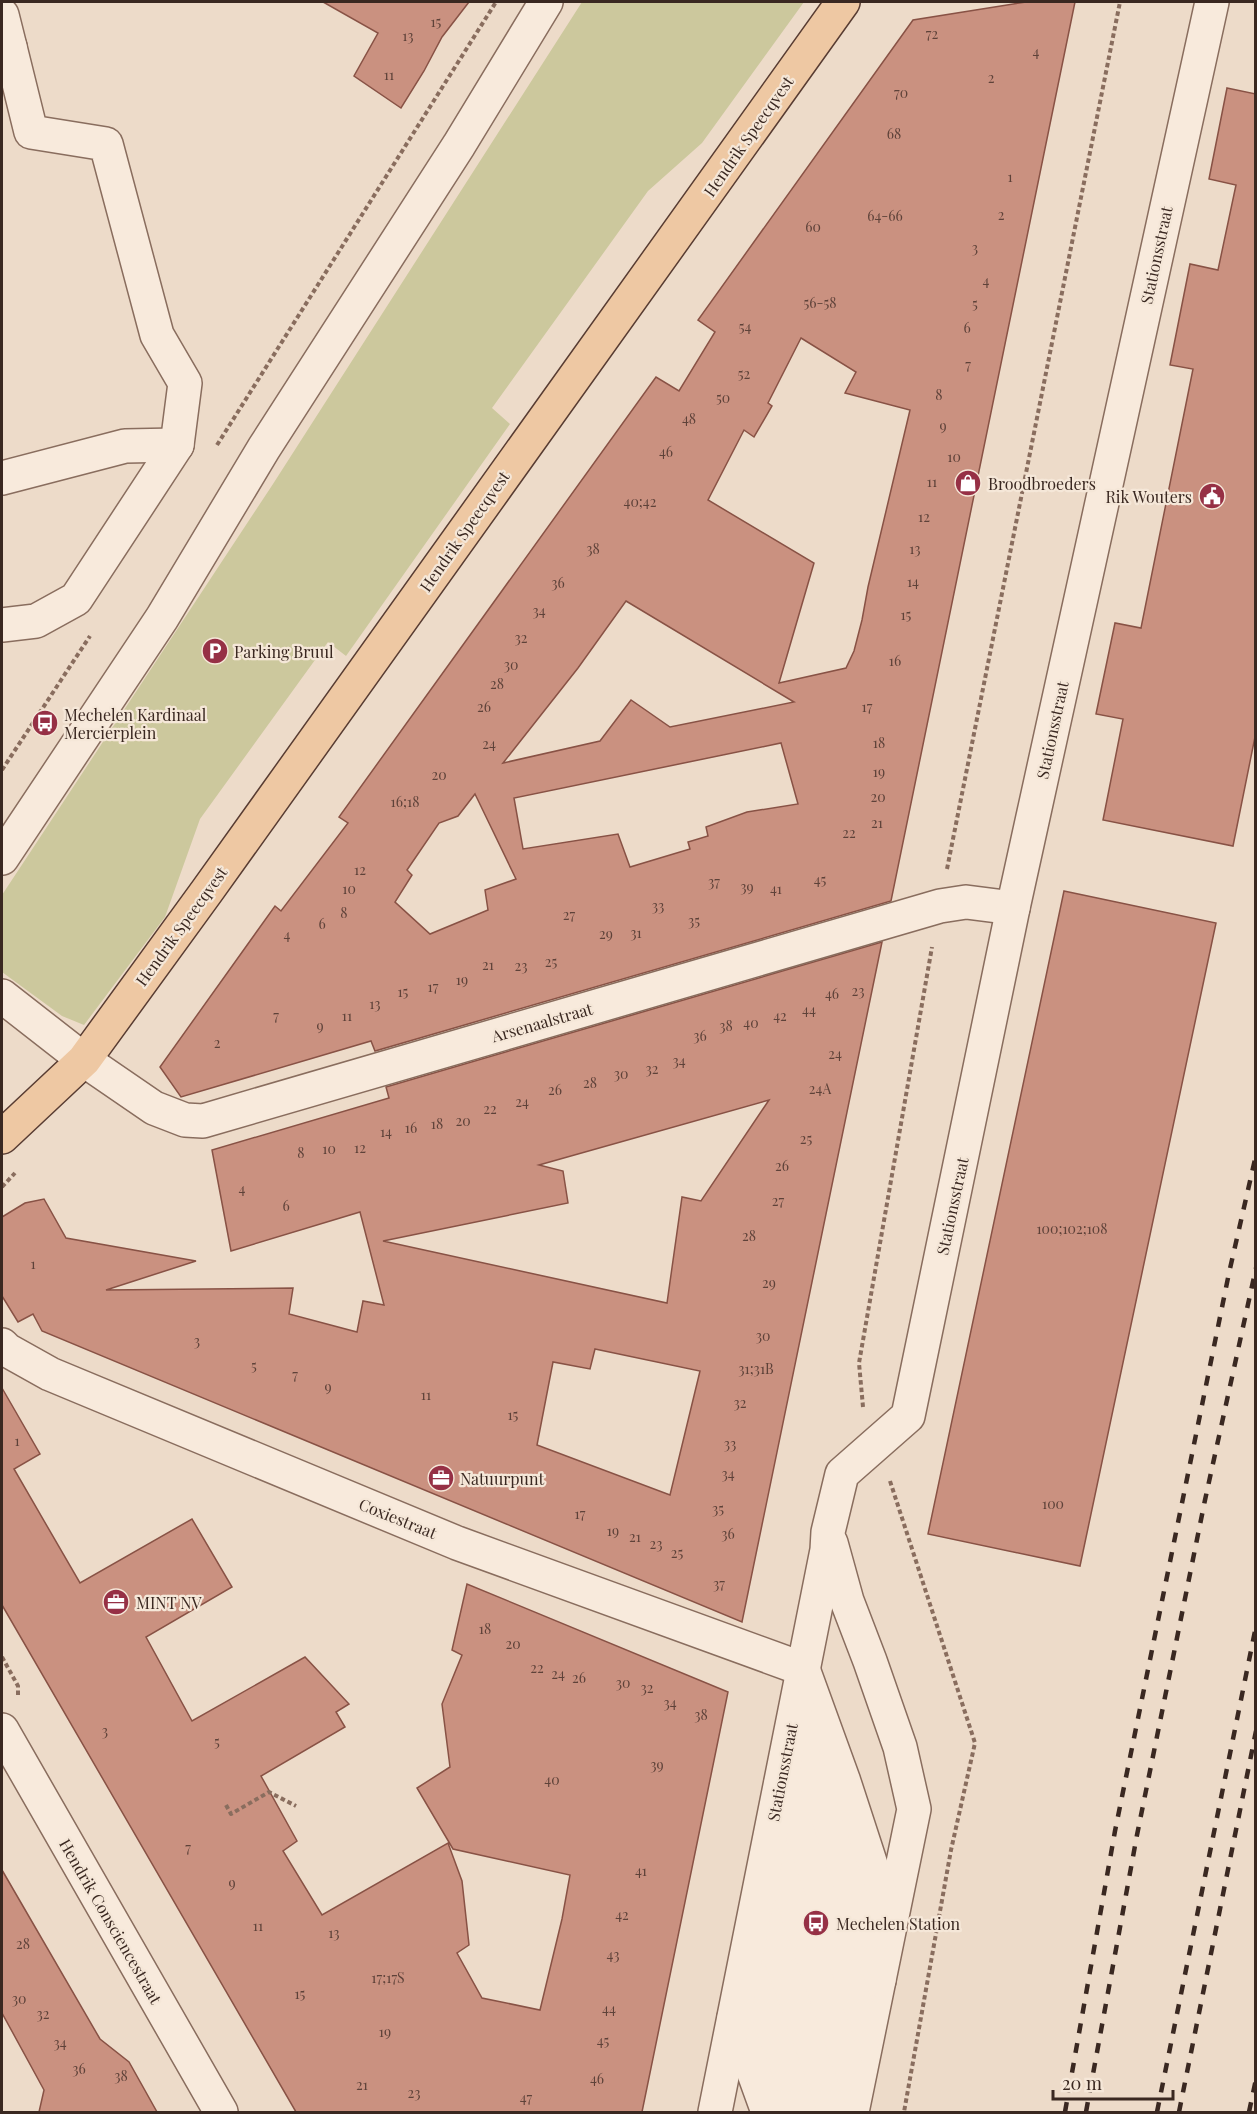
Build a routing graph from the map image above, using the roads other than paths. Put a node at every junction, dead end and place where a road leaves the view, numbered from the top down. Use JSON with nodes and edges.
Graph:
{"nodes":[{"id":1,"x":546,"y":2,"type":"edge"},
{"id":2,"x":843,"y":2,"type":"edge"},
{"id":3,"x":1212,"y":2,"type":"edge"},
{"id":4,"x":2,"y":15,"type":"edge"},
{"id":5,"x":6,"y":54,"type":"edge"},
{"id":6,"x":177,"y":445,"type":"junction"},
{"id":7,"x":2,"y":478,"type":"edge"},
{"id":8,"x":2,"y":625,"type":"edge"},
{"id":9,"x":2,"y":858,"type":"edge"},
{"id":10,"x":1013,"y":908,"type":"junction"},
{"id":11,"x":2,"y":996,"type":"edge"},
{"id":12,"x":84,"y":1060,"type":"junction"},
{"id":13,"x":2,"y":1137,"type":"edge"},
{"id":14,"x":2,"y":1345,"type":"edge"},
{"id":15,"x":828,"y":1532,"type":"junction"},
{"id":16,"x":803,"y":1669,"type":"junction"},
{"id":17,"x":792,"y":1723,"type":"junction"},
{"id":18,"x":2,"y":1730,"type":"edge"},
{"id":19,"x":781,"y":1781,"type":"junction"},
{"id":20,"x":769,"y":1840,"type":"junction"},
{"id":21,"x":757,"y":1899,"type":"junction"},
{"id":22,"x":890,"y":1923,"type":"junction"},
{"id":23,"x":746,"y":1958,"type":"junction"},
{"id":24,"x":879,"y":1980,"type":"junction"},
{"id":25,"x":734,"y":2017,"type":"junction"},
{"id":26,"x":867,"y":2038,"type":"junction"},
{"id":27,"x":722,"y":2076,"type":"junction"},
{"id":28,"x":846,"y":2107,"type":"edge"},
{"id":29,"x":221,"y":2112,"type":"edge"},
{"id":30,"x":715,"y":2112,"type":"edge"},
{"id":31,"x":735,"y":2112,"type":"edge"},
{"id":32,"x":768,"y":2112,"type":"edge"},
{"id":33,"x":800,"y":2112,"type":"edge"}],
"edges":[{"from":1,"to":9,"type":"street"},
{"from":2,"to":12,"type":"main road","name":"Hendrik Speecqvest"},
{"from":3,"to":10,"type":"street","name":"Stationsstraat"},
{"from":4,"to":5,"type":"street"},
{"from":5,"to":6,"type":"street"},
{"from":6,"to":7,"type":"street"},
{"from":6,"to":8,"type":"street"},
{"from":10,"to":12,"type":"street","name":"Arsenaalstraat"},
{"from":10,"to":15,"type":"street","name":"Stationsstraat"},
{"from":11,"to":12,"type":"street"},
{"from":12,"to":13,"type":"main road","name":"Hendrik Speecqvest"},
{"from":14,"to":16,"type":"street","name":"Coxiestraat"},
{"from":15,"to":16,"type":"street","name":"Stationsstraat"},
{"from":15,"to":22,"type":"street"},
{"from":16,"to":17,"type":"street","name":"Stationsstraat"},
{"from":16,"to":22,"type":"street"},
{"from":17,"to":19,"type":"street","name":"Stationsstraat"},
{"from":17,"to":24,"type":"street"},
{"from":18,"to":29,"type":"street","name":"Hendrik Consciencestraat"},
{"from":19,"to":20,"type":"street","name":"Stationsstraat"},
{"from":19,"to":26,"type":"street"},
{"from":20,"to":21,"type":"street","name":"Stationsstraat"},
{"from":20,"to":28,"type":"street"},
{"from":21,"to":23,"type":"street","name":"Stationsstraat"},
{"from":21,"to":28,"type":"street"},
{"from":22,"to":24,"type":"street"},
{"from":23,"to":25,"type":"street","name":"Stationsstraat"},
{"from":23,"to":33,"type":"street"},
{"from":24,"to":26,"type":"street"},
{"from":25,"to":27,"type":"street","name":"Stationsstraat"},
{"from":25,"to":32,"type":"street"},
{"from":26,"to":28,"type":"street"},
{"from":27,"to":30,"type":"street","name":"Stationsstraat"},
{"from":27,"to":31,"type":"street"}]}
